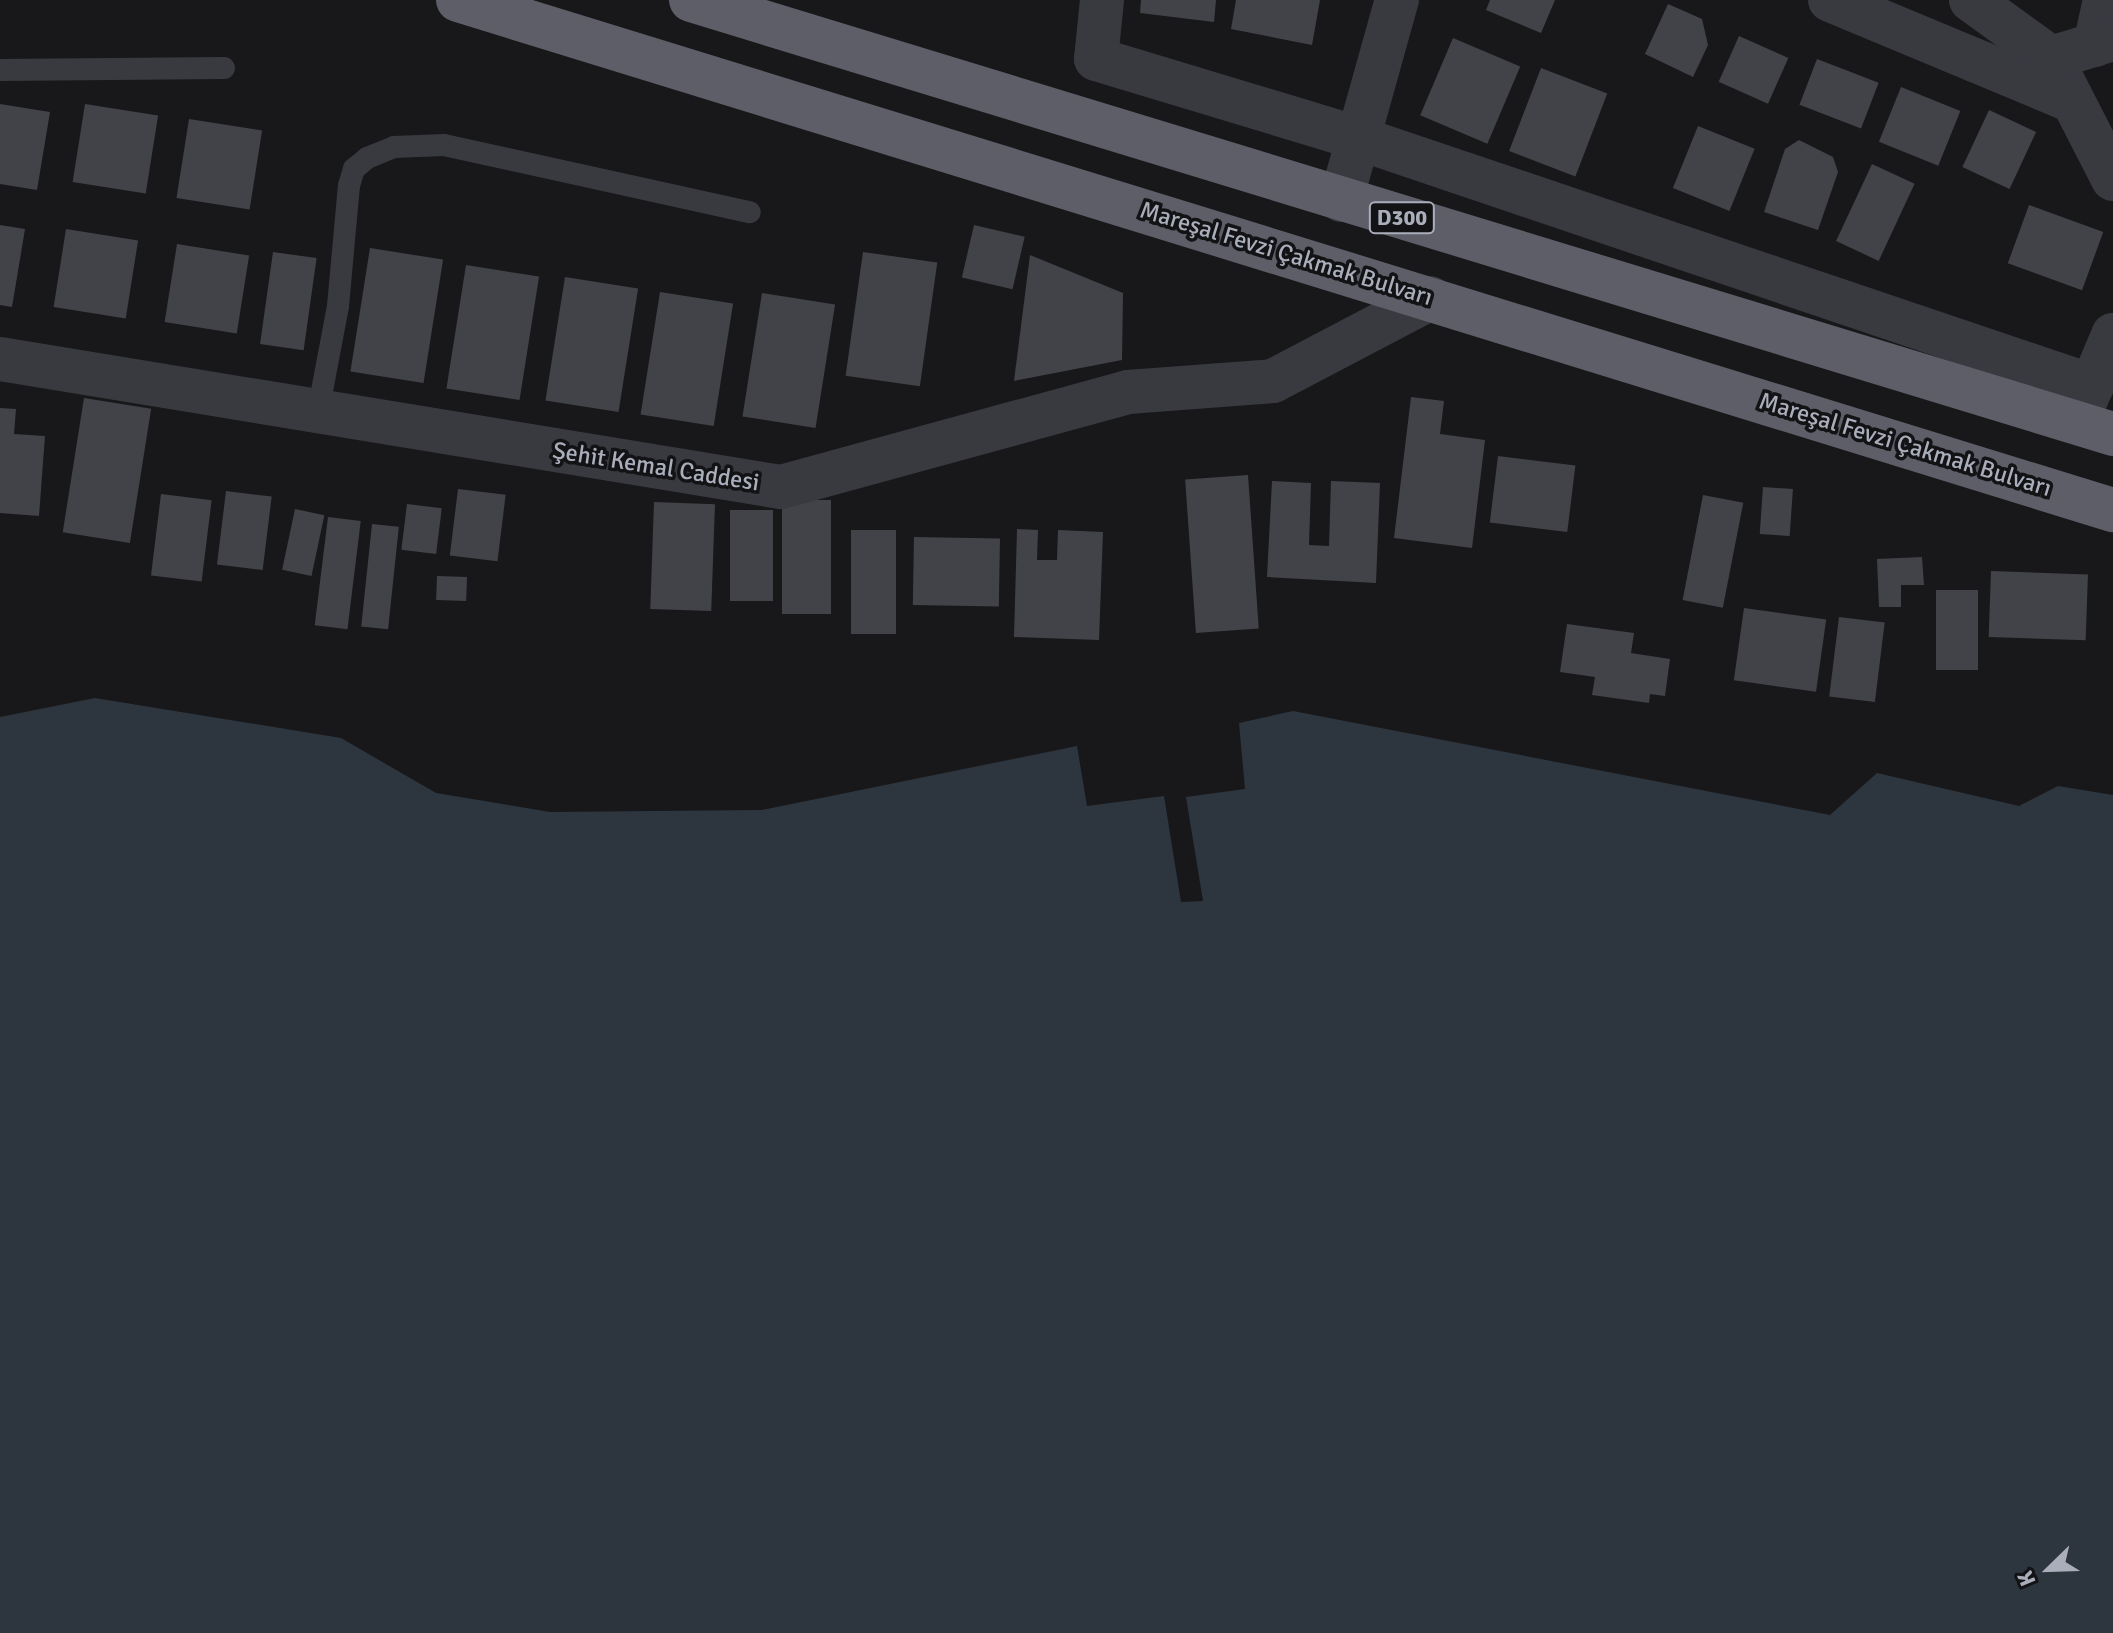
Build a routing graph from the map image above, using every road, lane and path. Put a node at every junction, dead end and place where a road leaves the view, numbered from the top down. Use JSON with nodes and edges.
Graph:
{"nodes":[{"id":1,"x":458,"y":0,"type":"edge"},
{"id":2,"x":691,"y":0,"type":"edge"},
{"id":3,"x":1102,"y":0,"type":"edge"},
{"id":4,"x":1397,"y":0,"type":"edge"},
{"id":5,"x":1830,"y":0,"type":"edge"},
{"id":6,"x":1971,"y":0,"type":"edge"},
{"id":7,"x":2105,"y":0,"type":"edge"},
{"id":8,"x":2104,"y":42,"type":"edge"},
{"id":9,"x":2051,"y":58,"type":"junction"},
{"id":10,"x":224,"y":68,"type":"dead end"},
{"id":11,"x":0,"y":70,"type":"edge"},
{"id":12,"x":2073,"y":101,"type":"junction"},
{"id":13,"x":1358,"y":138,"type":"junction"},
{"id":14,"x":2113,"y":179,"type":"edge"},
{"id":15,"x":1341,"y":200,"type":"junction"},
{"id":16,"x":750,"y":212,"type":"dead end"},
{"id":17,"x":1431,"y":298,"type":"junction"},
{"id":18,"x":2113,"y":335,"type":"edge"},
{"id":19,"x":0,"y":359,"type":"edge"},
{"id":20,"x":318,"y":412,"type":"junction"},
{"id":21,"x":2094,"y":414,"type":"edge"},
{"id":22,"x":2113,"y":510,"type":"edge"}],
"edges":[{"from":1,"to":17,"type":"highway","name":"Mareşal Fevzi Çakmak Bulvarı"},
{"from":2,"to":15,"type":"highway","number":"D300"},
{"from":3,"to":13,"type":"street"},
{"from":4,"to":13,"type":"street"},
{"from":5,"to":12,"type":"street"},
{"from":6,"to":9,"type":"street"},
{"from":7,"to":8,"type":"street"},
{"from":8,"to":9,"type":"street"},
{"from":9,"to":12,"type":"street"},
{"from":10,"to":11,"type":"lane"},
{"from":12,"to":14,"type":"street"},
{"from":13,"to":15,"type":"street"},
{"from":13,"to":21,"type":"street"},
{"from":15,"to":21,"type":"highway","number":"D300"},
{"from":16,"to":20,"type":"lane"},
{"from":17,"to":20,"type":"street","name":"Şehit Kemal Caddesi"},
{"from":17,"to":22,"type":"highway","name":"Mareşal Fevzi Çakmak Bulvarı"},
{"from":18,"to":21,"type":"street"},
{"from":19,"to":20,"type":"street","name":"Şehit Kemal Caddesi"}]}
